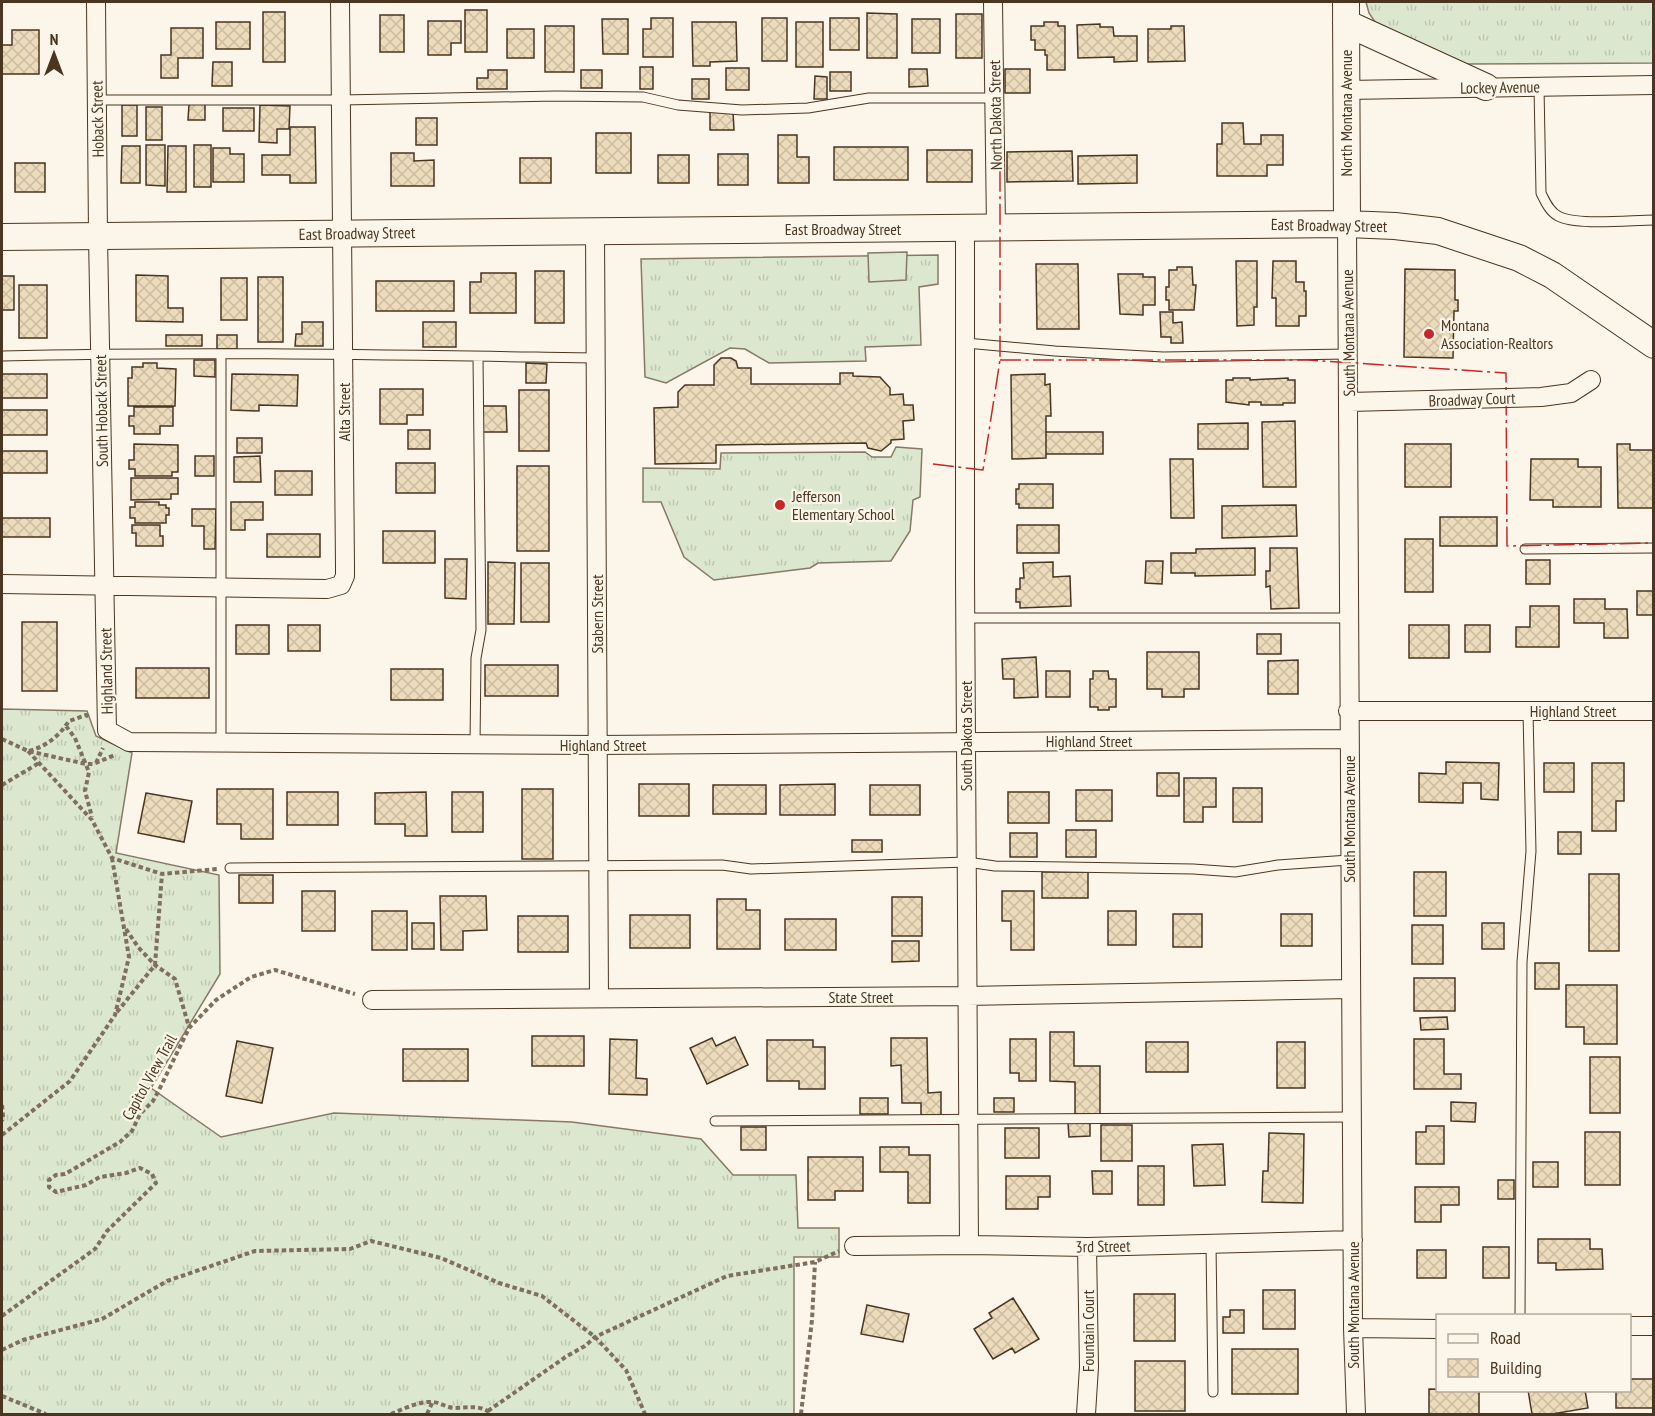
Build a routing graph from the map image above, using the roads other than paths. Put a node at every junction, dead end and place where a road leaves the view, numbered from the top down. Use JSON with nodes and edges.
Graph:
{"nodes":[{"id":1,"x":96,"y":2,"type":"edge"},
{"id":2,"x":340,"y":2,"type":"edge"},
{"id":3,"x":993,"y":2,"type":"edge"},
{"id":4,"x":1346,"y":12,"type":"edge"},
{"id":5,"x":1653,"y":85,"type":"edge"},
{"id":6,"x":1485,"y":87,"type":"junction"},
{"id":7,"x":1539,"y":87,"type":"junction"},
{"id":8,"x":1346,"y":90,"type":"junction"},
{"id":9,"x":995,"y":98,"type":"junction"},
{"id":10,"x":97,"y":100,"type":"junction"},
{"id":11,"x":341,"y":100,"type":"junction"},
{"id":12,"x":1653,"y":220,"type":"edge"},
{"id":13,"x":1347,"y":224,"type":"junction"},
{"id":14,"x":965,"y":228,"type":"junction"},
{"id":15,"x":996,"y":228,"type":"junction"},
{"id":16,"x":596,"y":230,"type":"junction"},
{"id":17,"x":343,"y":234,"type":"junction"},
{"id":18,"x":98,"y":236,"type":"junction"},
{"id":19,"x":2,"y":237,"type":"edge"},
{"id":20,"x":966,"y":343,"type":"junction"},
{"id":21,"x":1653,"y":345,"type":"edge"},
{"id":22,"x":100,"y":354,"type":"junction"},
{"id":23,"x":221,"y":354,"type":"junction"},
{"id":24,"x":344,"y":354,"type":"junction"},
{"id":25,"x":1348,"y":354,"type":"junction"},
{"id":26,"x":2,"y":356,"type":"edge"},
{"id":27,"x":478,"y":357,"type":"junction"},
{"id":28,"x":595,"y":358,"type":"junction"},
{"id":29,"x":1591,"y":380,"type":"dead end"},
{"id":30,"x":1349,"y":402,"type":"junction"},
{"id":31,"x":1653,"y":548,"type":"edge"},
{"id":32,"x":1525,"y":549,"type":"dead end"},
{"id":33,"x":2,"y":584,"type":"edge"},
{"id":34,"x":104,"y":586,"type":"junction"},
{"id":35,"x":220,"y":588,"type":"junction"},
{"id":36,"x":965,"y":618,"type":"junction"},
{"id":37,"x":1348,"y":618,"type":"junction"},
{"id":38,"x":1348,"y":711,"type":"junction"},
{"id":39,"x":1528,"y":711,"type":"junction"},
{"id":40,"x":1653,"y":711,"type":"edge"},
{"id":41,"x":1348,"y":739,"type":"junction"},
{"id":42,"x":221,"y":742,"type":"junction"},
{"id":43,"x":966,"y":742,"type":"junction"},
{"id":44,"x":475,"y":744,"type":"junction"},
{"id":45,"x":598,"y":745,"type":"junction"},
{"id":46,"x":1349,"y":860,"type":"junction"},
{"id":47,"x":967,"y":862,"type":"junction"},
{"id":48,"x":598,"y":867,"type":"junction"},
{"id":49,"x":230,"y":868,"type":"road end"},
{"id":50,"x":1350,"y":989,"type":"junction"},
{"id":51,"x":967,"y":996,"type":"junction"},
{"id":52,"x":598,"y":998,"type":"junction"},
{"id":53,"x":372,"y":1000,"type":"road end"},
{"id":54,"x":1352,"y":1117,"type":"junction"},
{"id":55,"x":968,"y":1119,"type":"junction"},
{"id":56,"x":715,"y":1121,"type":"dead end"},
{"id":57,"x":1353,"y":1240,"type":"junction"},
{"id":58,"x":1211,"y":1244,"type":"junction"},
{"id":59,"x":969,"y":1245,"type":"junction"},
{"id":60,"x":854,"y":1246,"type":"road end"},
{"id":61,"x":1087,"y":1247,"type":"junction"},
{"id":62,"x":1520,"y":1314,"type":"edge"},
{"id":63,"x":1631,"y":1326,"type":"edge"},
{"id":64,"x":1653,"y":1326,"type":"edge"},
{"id":65,"x":1353,"y":1328,"type":"junction"},
{"id":66,"x":1436,"y":1329,"type":"edge"},
{"id":67,"x":1213,"y":1392,"type":"dead end"},
{"id":68,"x":1086,"y":1414,"type":"edge"},
{"id":69,"x":1356,"y":1414,"type":"edge"}],
"edges":[{"from":1,"to":10,"type":"street","name":"Hoback Street"},
{"from":2,"to":11,"type":"street","name":"Alta Street"},
{"from":3,"to":9,"type":"street","name":"North Dakota Street"},
{"from":4,"to":6,"type":"street"},
{"from":4,"to":8,"type":"street","name":"North Montana Avenue"},
{"from":5,"to":7,"type":"street","name":"Lockey Avenue"},
{"from":6,"to":7,"type":"street","name":"Lockey Avenue"},
{"from":6,"to":8,"type":"street","name":"Lockey Avenue"},
{"from":7,"to":12,"type":"lane"},
{"from":8,"to":13,"type":"street","name":"North Montana Avenue"},
{"from":9,"to":11,"type":"lane"},
{"from":9,"to":15,"type":"street","name":"North Dakota Street"},
{"from":10,"to":11,"type":"lane"},
{"from":10,"to":18,"type":"street","name":"Hoback Street"},
{"from":11,"to":17,"type":"street","name":"Alta Street"},
{"from":13,"to":15,"type":"street","name":"East Broadway Street"},
{"from":13,"to":21,"type":"street","name":"East Broadway Street"},
{"from":13,"to":25,"type":"street","name":"South Montana Avenue"},
{"from":14,"to":15,"type":"street","name":"East Broadway Street"},
{"from":14,"to":16,"type":"street","name":"East Broadway Street"},
{"from":14,"to":20,"type":"street","name":"South Dakota Street"},
{"from":16,"to":17,"type":"street","name":"East Broadway Street"},
{"from":16,"to":28,"type":"street","name":"Stabern Street"},
{"from":17,"to":18,"type":"street","name":"East Broadway Street"},
{"from":17,"to":24,"type":"street","name":"Alta Street"},
{"from":18,"to":19,"type":"street","name":"East Broadway Street"},
{"from":18,"to":22,"type":"street","name":"South Hoback Street"},
{"from":20,"to":25,"type":"lane"},
{"from":20,"to":36,"type":"street","name":"South Dakota Street"},
{"from":22,"to":23,"type":"lane"},
{"from":22,"to":26,"type":"lane"},
{"from":22,"to":34,"type":"street","name":"South Hoback Street"},
{"from":23,"to":24,"type":"lane"},
{"from":23,"to":35,"type":"lane"},
{"from":24,"to":27,"type":"lane"},
{"from":24,"to":35,"type":"street","name":"Alta Street"},
{"from":25,"to":30,"type":"street","name":"South Montana Avenue"},
{"from":27,"to":28,"type":"lane"},
{"from":27,"to":44,"type":"lane"},
{"from":28,"to":45,"type":"street","name":"Stabern Street"},
{"from":29,"to":30,"type":"street","name":"Broadway Court"},
{"from":30,"to":37,"type":"street","name":"South Montana Avenue"},
{"from":31,"to":32,"type":"lane"},
{"from":33,"to":34,"type":"street"},
{"from":34,"to":35,"type":"street","name":"Alta Street"},
{"from":34,"to":42,"type":"street","name":"Highland Street"},
{"from":35,"to":42,"type":"lane"},
{"from":36,"to":37,"type":"lane"},
{"from":36,"to":43,"type":"street","name":"South Dakota Street"},
{"from":37,"to":38,"type":"street","name":"South Montana Avenue"},
{"from":38,"to":39,"type":"street","name":"Highland Street"},
{"from":38,"to":41,"type":"street","name":"South Montana Avenue"},
{"from":39,"to":40,"type":"street","name":"Highland Street"},
{"from":39,"to":62,"type":"lane"},
{"from":41,"to":43,"type":"street","name":"Highland Street"},
{"from":41,"to":46,"type":"street","name":"South Montana Avenue"},
{"from":42,"to":44,"type":"street","name":"Highland Street"},
{"from":43,"to":45,"type":"street","name":"Highland Street"},
{"from":43,"to":47,"type":"street","name":"South Dakota Street"},
{"from":44,"to":45,"type":"street","name":"Highland Street"},
{"from":45,"to":48,"type":"street","name":"Stabern Street"},
{"from":46,"to":47,"type":"lane"},
{"from":46,"to":50,"type":"street","name":"South Montana Avenue"},
{"from":47,"to":48,"type":"lane"},
{"from":47,"to":51,"type":"street","name":"South Dakota Street"},
{"from":48,"to":49,"type":"lane"},
{"from":48,"to":52,"type":"street","name":"Stabern Street"},
{"from":50,"to":51,"type":"street","name":"State Street"},
{"from":50,"to":54,"type":"street","name":"South Montana Avenue"},
{"from":51,"to":52,"type":"street","name":"State Street"},
{"from":51,"to":55,"type":"street","name":"South Dakota Street"},
{"from":52,"to":53,"type":"street","name":"State Street"},
{"from":54,"to":55,"type":"lane"},
{"from":54,"to":57,"type":"street","name":"South Montana Avenue"},
{"from":55,"to":56,"type":"lane"},
{"from":55,"to":59,"type":"street","name":"South Dakota Street"},
{"from":57,"to":58,"type":"street","name":"3rd Street"},
{"from":57,"to":65,"type":"street","name":"South Montana Avenue"},
{"from":58,"to":61,"type":"street","name":"3rd Street"},
{"from":58,"to":67,"type":"lane"},
{"from":59,"to":60,"type":"street","name":"3rd Street"},
{"from":59,"to":61,"type":"street","name":"3rd Street"},
{"from":61,"to":68,"type":"street","name":"Fountain Court"},
{"from":63,"to":64,"type":"street"},
{"from":65,"to":66,"type":"street"},
{"from":65,"to":69,"type":"street","name":"South Montana Avenue"}]}
